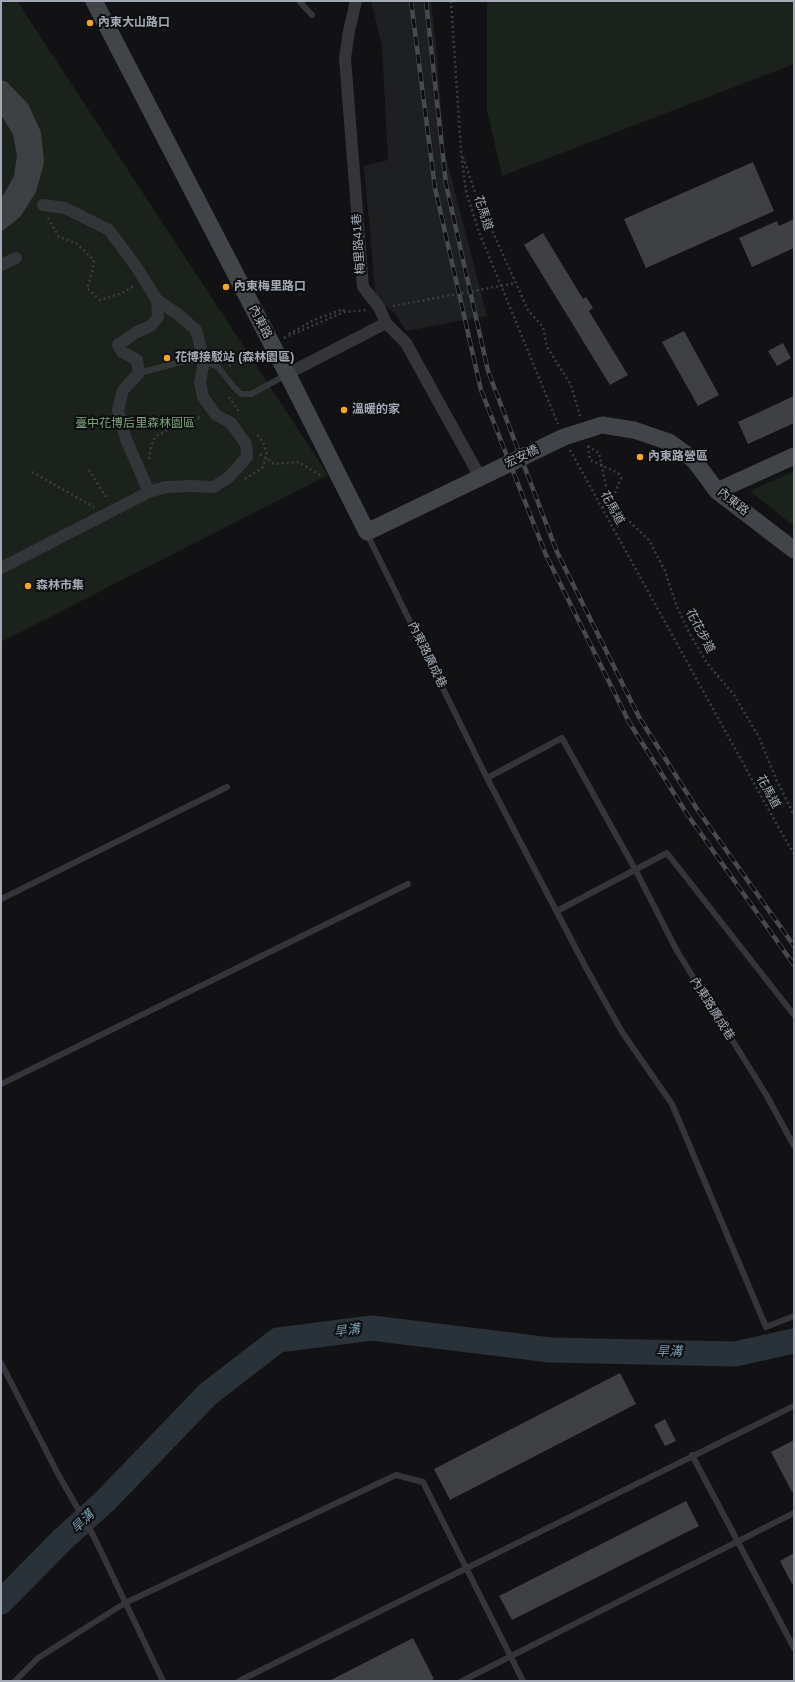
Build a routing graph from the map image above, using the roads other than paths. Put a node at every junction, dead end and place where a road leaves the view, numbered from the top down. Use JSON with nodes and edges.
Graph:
{"nodes":[{"id":1,"x":94,"y":1,"type":"edge"},
{"id":2,"x":300,"y":1,"type":"edge"},
{"id":3,"x":356,"y":1,"type":"edge"},
{"id":4,"x":312,"y":15,"type":"dead end"},
{"id":5,"x":43,"y":205,"type":"road end"},
{"id":6,"x":16,"y":258,"type":"dead end"},
{"id":7,"x":1,"y":265,"type":"edge"},
{"id":8,"x":157,"y":300,"type":"junction"},
{"id":9,"x":386,"y":323,"type":"junction"},
{"id":10,"x":204,"y":361,"type":"junction"},
{"id":11,"x":139,"y":373,"type":"junction"},
{"id":12,"x":288,"y":374,"type":"junction"},
{"id":13,"x":564,"y":437,"type":"joint"},
{"id":14,"x":794,"y":456,"type":"edge"},
{"id":15,"x":480,"y":477,"type":"junction"},
{"id":16,"x":717,"y":491,"type":"junction"},
{"id":17,"x":149,"y":492,"type":"junction"},
{"id":18,"x":367,"y":532,"type":"junction"},
{"id":19,"x":794,"y":550,"type":"edge"},
{"id":20,"x":1,"y":568,"type":"edge"},
{"id":21,"x":487,"y":778,"type":"junction"},
{"id":22,"x":227,"y":786,"type":"dead end"},
{"id":23,"x":636,"y":870,"type":"junction"},
{"id":24,"x":408,"y":884,"type":"dead end"},
{"id":25,"x":1,"y":899,"type":"edge"},
{"id":26,"x":557,"y":912,"type":"junction"},
{"id":27,"x":794,"y":1016,"type":"edge"},
{"id":28,"x":1,"y":1084,"type":"edge"},
{"id":29,"x":794,"y":1146,"type":"edge"},
{"id":30,"x":794,"y":1316,"type":"edge"},
{"id":31,"x":1,"y":1363,"type":"edge"},
{"id":32,"x":794,"y":1406,"type":"edge"},
{"id":33,"x":692,"y":1455,"type":"junction"},
{"id":34,"x":794,"y":1513,"type":"edge"},
{"id":35,"x":738,"y":1542,"type":"junction"},
{"id":36,"x":466,"y":1568,"type":"junction"},
{"id":37,"x":125,"y":1602,"type":"junction"},
{"id":38,"x":794,"y":1648,"type":"edge"},
{"id":39,"x":510,"y":1656,"type":"junction"},
{"id":40,"x":15,"y":1681,"type":"edge"},
{"id":41,"x":163,"y":1681,"type":"edge"},
{"id":42,"x":240,"y":1681,"type":"edge"},
{"id":43,"x":462,"y":1681,"type":"edge"},
{"id":44,"x":523,"y":1681,"type":"edge"}],
"edges":[{"from":1,"to":12,"type":"street","name":"內東路"},
{"from":2,"to":4,"type":"lane"},
{"from":3,"to":9,"type":"street","name":"梅里路41巷"},
{"from":5,"to":8,"type":"street"},
{"from":6,"to":7,"type":"street"},
{"from":8,"to":10,"type":"street"},
{"from":8,"to":11,"type":"street"},
{"from":9,"to":12,"type":"street"},
{"from":9,"to":15,"type":"street","name":"梅里路41巷"},
{"from":10,"to":11,"type":"lane"},
{"from":10,"to":12,"type":"lane"},
{"from":10,"to":17,"type":"street"},
{"from":11,"to":17,"type":"street"},
{"from":12,"to":18,"type":"street","name":"內東路"},
{"from":13,"to":15,"type":"street","name":"宏安橋"},
{"from":13,"to":16,"type":"street","name":"內東路"},
{"from":14,"to":16,"type":"street"},
{"from":15,"to":18,"type":"street"},
{"from":16,"to":19,"type":"street","name":"內東路"},
{"from":17,"to":20,"type":"street"},
{"from":18,"to":21,"type":"lane","name":"內東路廣成巷"},
{"from":21,"to":23,"type":"lane","name":"內東路廣成巷"},
{"from":21,"to":26,"type":"lane","name":"內東路廣成巷"},
{"from":22,"to":25,"type":"lane"},
{"from":23,"to":26,"type":"lane"},
{"from":23,"to":27,"type":"lane"},
{"from":23,"to":29,"type":"lane","name":"內東路廣成巷"},
{"from":24,"to":28,"type":"lane"},
{"from":26,"to":30,"type":"lane","name":"內東路廣成巷"},
{"from":31,"to":37,"type":"lane"},
{"from":32,"to":33,"type":"lane"},
{"from":33,"to":35,"type":"lane"},
{"from":33,"to":36,"type":"lane"},
{"from":34,"to":35,"type":"lane"},
{"from":35,"to":38,"type":"lane"},
{"from":35,"to":39,"type":"lane"},
{"from":36,"to":37,"type":"lane"},
{"from":36,"to":39,"type":"lane"},
{"from":36,"to":42,"type":"lane"},
{"from":37,"to":40,"type":"lane"},
{"from":37,"to":41,"type":"lane"},
{"from":39,"to":43,"type":"lane"},
{"from":39,"to":44,"type":"lane"}]}
